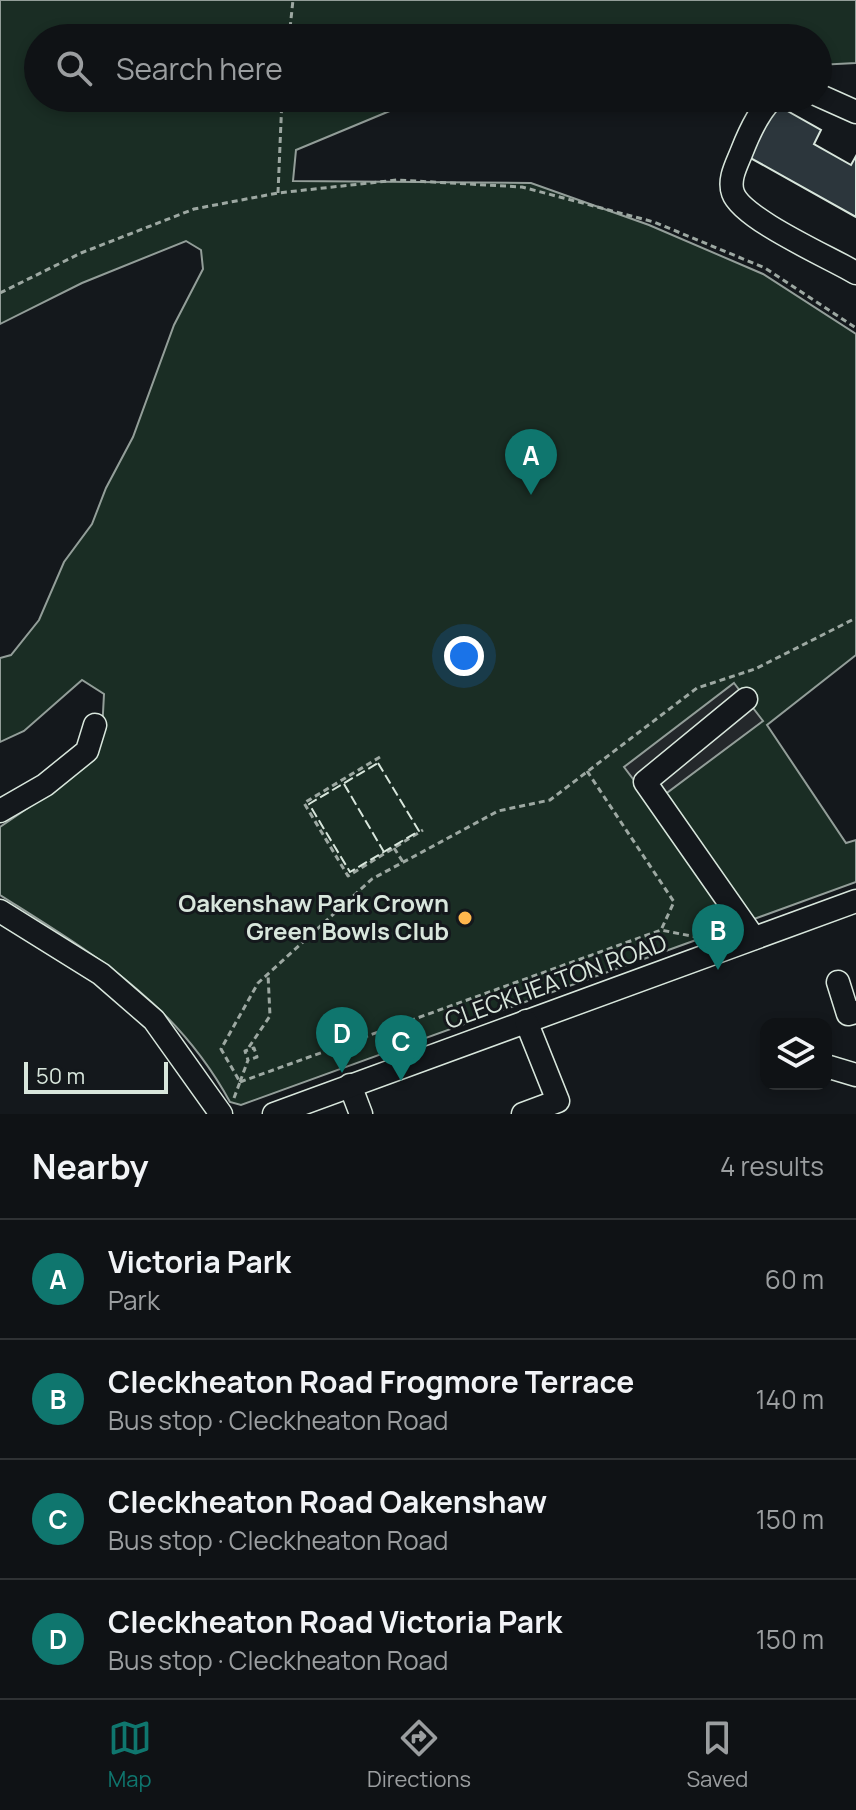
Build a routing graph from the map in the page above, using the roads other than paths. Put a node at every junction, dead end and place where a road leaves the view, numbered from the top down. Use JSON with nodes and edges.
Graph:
{"nodes":[{"id":1,"x":832,"y":101,"type":"edge"},
{"id":2,"x":761,"y":112,"type":"edge"},
{"id":3,"x":856,"y":112,"type":"edge"},
{"id":4,"x":856,"y":273,"type":"edge"},
{"id":5,"x":746,"y":699,"type":"dead end"},
{"id":6,"x":95,"y":725,"type":"dead end"},
{"id":7,"x":0,"y":811,"type":"edge"},
{"id":8,"x":856,"y":901,"type":"edge"},
{"id":9,"x":1,"y":914,"type":"edge"},
{"id":10,"x":754,"y":938,"type":"junction"},
{"id":11,"x":838,"y":982,"type":"dead end"},
{"id":12,"x":856,"y":1012,"type":"edge"},
{"id":13,"x":526,"y":1021,"type":"junction"},
{"id":14,"x":832,"y":1068,"type":"edge"},
{"id":15,"x":856,"y":1075,"type":"edge"},
{"id":16,"x":350,"y":1085,"type":"junction"},
{"id":17,"x":227,"y":1107,"type":"edge"},
{"id":18,"x":274,"y":1114,"type":"edge"},
{"id":19,"x":361,"y":1114,"type":"edge"},
{"id":20,"x":523,"y":1114,"type":"edge"}],
"edges":[{"from":1,"to":3,"type":"street"},
{"from":2,"to":4,"type":"street"},
{"from":5,"to":10,"type":"street"},
{"from":6,"to":7,"type":"street"},
{"from":8,"to":10,"type":"street","name":"CLECKHEATON ROAD"},
{"from":9,"to":17,"type":"street"},
{"from":10,"to":13,"type":"street","name":"CLECKHEATON ROAD"},
{"from":11,"to":12,"type":"street"},
{"from":13,"to":16,"type":"street","name":"CLECKHEATON ROAD"},
{"from":13,"to":20,"type":"street"},
{"from":14,"to":15,"type":"street"},
{"from":16,"to":18,"type":"street","name":"CLECKHEATON ROAD"},
{"from":16,"to":19,"type":"street"}]}
